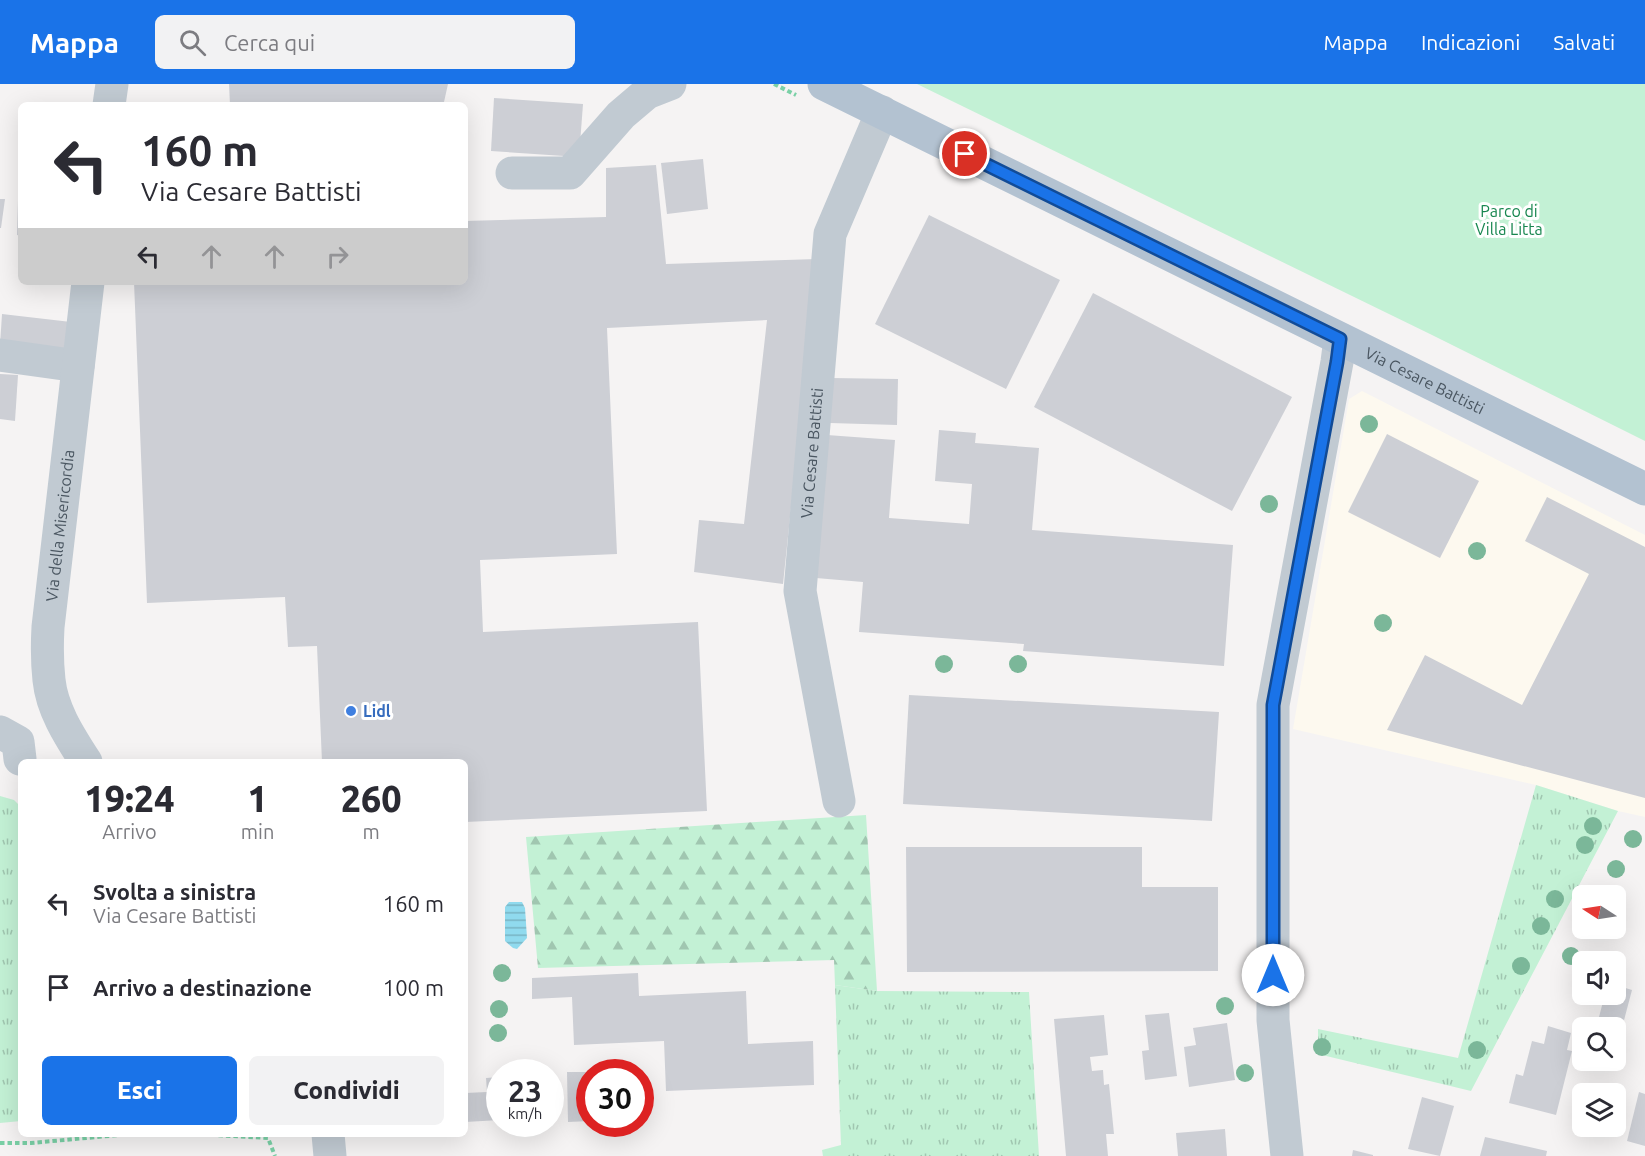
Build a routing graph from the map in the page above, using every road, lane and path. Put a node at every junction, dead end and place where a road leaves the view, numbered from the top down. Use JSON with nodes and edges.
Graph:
{"nodes":[{"id":1,"x":112,"y":84,"type":"edge"},
{"id":2,"x":670,"y":84,"type":"edge"},
{"id":3,"x":824,"y":84,"type":"edge"},
{"id":4,"x":109,"y":102,"type":"edge"},
{"id":5,"x":882,"y":112,"type":"junction"},
{"id":6,"x":512,"y":173,"type":"dead end"},
{"id":7,"x":88,"y":285,"type":"edge"},
{"id":8,"x":1340,"y":339,"type":"junction"},
{"id":9,"x":0,"y":355,"type":"edge"},
{"id":10,"x":78,"y":366,"type":"junction"},
{"id":11,"x":1645,"y":489,"type":"edge"},
{"id":12,"x":0,"y":732,"type":"edge"},
{"id":13,"x":20,"y":759,"type":"dead end"},
{"id":14,"x":84,"y":759,"type":"edge"},
{"id":15,"x":839,"y":801,"type":"dead end"},
{"id":16,"x":97,"y":1137,"type":"edge"},
{"id":17,"x":250,"y":1137,"type":"edge"},
{"id":18,"x":328,"y":1137,"type":"edge"},
{"id":19,"x":0,"y":1143,"type":"edge"},
{"id":20,"x":275,"y":1156,"type":"edge"},
{"id":21,"x":330,"y":1156,"type":"edge"},
{"id":22,"x":1287,"y":1156,"type":"edge"}],
"edges":[{"from":1,"to":4,"type":"street"},
{"from":2,"to":6,"type":"street"},
{"from":3,"to":5,"type":"main road","name":"Via Cesare Battisti"},
{"from":5,"to":8,"type":"main road","name":"Via Cesare Battisti"},
{"from":5,"to":15,"type":"street","name":"Via Cesare Battisti"},
{"from":7,"to":10,"type":"street","name":"Via della Misericordia"},
{"from":8,"to":11,"type":"main road","name":"Via Cesare Battisti"},
{"from":8,"to":22,"type":"street"},
{"from":9,"to":10,"type":"street"},
{"from":10,"to":14,"type":"street","name":"Via della Misericordia"},
{"from":12,"to":13,"type":"street"},
{"from":16,"to":19,"type":"path"},
{"from":17,"to":20,"type":"path"},
{"from":18,"to":21,"type":"street"}]}
